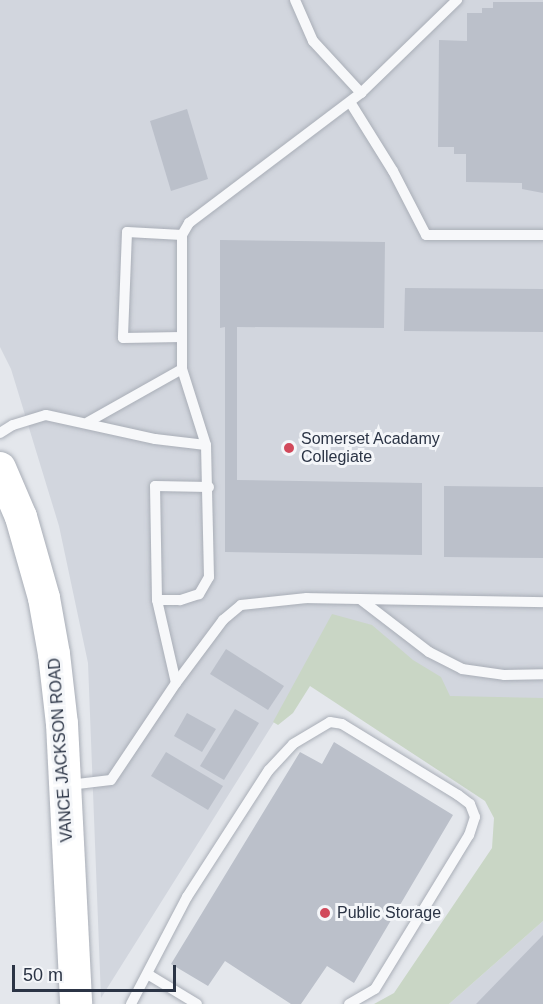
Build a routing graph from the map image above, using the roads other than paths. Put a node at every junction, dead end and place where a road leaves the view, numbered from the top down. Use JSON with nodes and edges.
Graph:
{"nodes":[{"id":1,"x":295,"y":0,"type":"edge"},
{"id":2,"x":457,"y":0,"type":"edge"},
{"id":3,"x":361,"y":93,"type":"junction"},
{"id":4,"x":350,"y":102,"type":"junction"},
{"id":5,"x":543,"y":234,"type":"edge"},
{"id":6,"x":182,"y":235,"type":"junction"},
{"id":7,"x":182,"y":338,"type":"junction"},
{"id":8,"x":182,"y":369,"type":"junction"},
{"id":9,"x":88,"y":422,"type":"junction"},
{"id":10,"x":0,"y":433,"type":"edge"},
{"id":11,"x":206,"y":445,"type":"junction"},
{"id":12,"x":0,"y":468,"type":"edge"},
{"id":13,"x":209,"y":487,"type":"junction"},
{"id":14,"x":359,"y":599,"type":"junction"},
{"id":15,"x":158,"y":600,"type":"junction"},
{"id":16,"x":543,"y":602,"type":"edge"},
{"id":17,"x":543,"y":674,"type":"edge"},
{"id":18,"x":176,"y":683,"type":"junction"},
{"id":19,"x":65,"y":785,"type":"junction"},
{"id":20,"x":148,"y":975,"type":"junction"},
{"id":21,"x":76,"y":1004,"type":"edge"},
{"id":22,"x":131,"y":1004,"type":"edge"},
{"id":23,"x":197,"y":1004,"type":"edge"},
{"id":24,"x":349,"y":1004,"type":"edge"}],
"edges":[{"from":1,"to":3,"type":"lane"},
{"from":2,"to":3,"type":"lane"},
{"from":3,"to":4,"type":"lane"},
{"from":4,"to":5,"type":"lane"},
{"from":4,"to":6,"type":"lane"},
{"from":6,"to":7,"type":"lane"},
{"from":6,"to":7,"type":"lane"},
{"from":7,"to":8,"type":"lane"},
{"from":8,"to":9,"type":"lane"},
{"from":8,"to":11,"type":"lane"},
{"from":9,"to":10,"type":"lane"},
{"from":9,"to":11,"type":"lane"},
{"from":11,"to":13,"type":"lane"},
{"from":12,"to":19,"type":"main road","name":"VANCE JACKSON ROAD"},
{"from":13,"to":15,"type":"lane"},
{"from":13,"to":15,"type":"lane"},
{"from":14,"to":16,"type":"lane"},
{"from":14,"to":17,"type":"lane"},
{"from":14,"to":18,"type":"lane"},
{"from":15,"to":18,"type":"lane"},
{"from":18,"to":19,"type":"lane"},
{"from":19,"to":21,"type":"main road","name":"VANCE JACKSON ROAD"},
{"from":20,"to":22,"type":"lane"},
{"from":20,"to":23,"type":"lane"},
{"from":20,"to":24,"type":"lane"}]}
